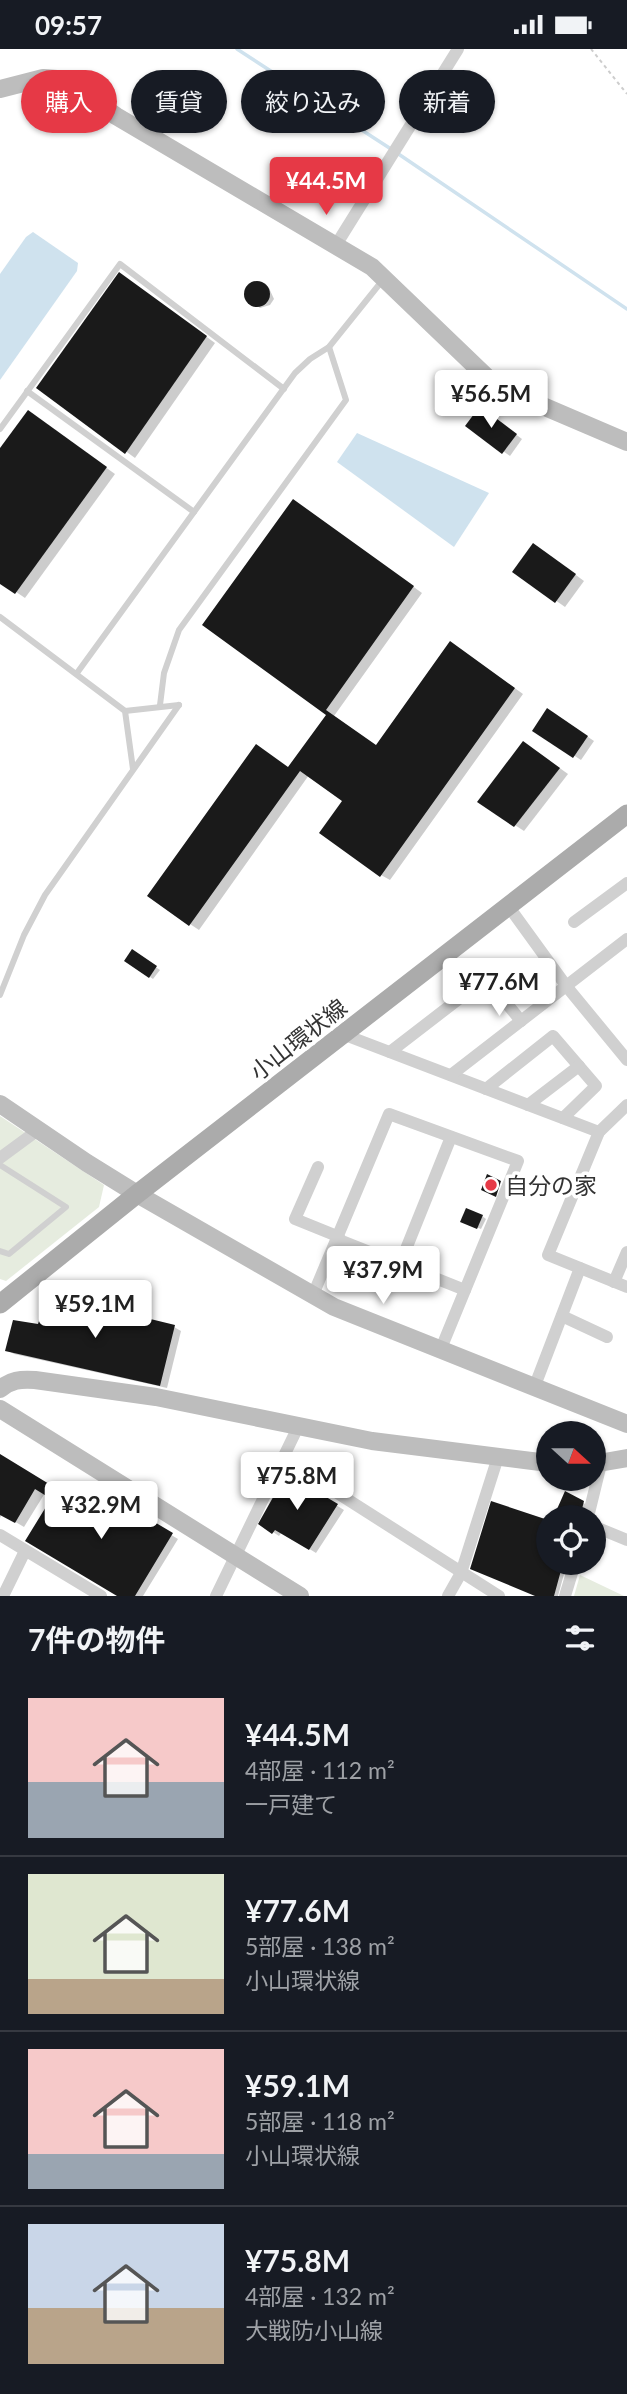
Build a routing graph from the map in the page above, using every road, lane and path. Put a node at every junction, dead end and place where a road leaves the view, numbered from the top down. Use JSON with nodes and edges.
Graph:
{"nodes":[{"id":1,"x":458,"y":49,"type":"edge"},
{"id":2,"x":591,"y":49,"type":"edge"},
{"id":3,"x":0,"y":89,"type":"edge"},
{"id":4,"x":627,"y":94,"type":"edge"},
{"id":5,"x":336,"y":245,"type":"junction"},
{"id":6,"x":385,"y":278,"type":"junction"},
{"id":7,"x":329,"y":347,"type":"junction"},
{"id":8,"x":284,"y":389,"type":"junction"},
{"id":9,"x":27,"y":391,"type":"junction"},
{"id":10,"x":0,"y":429,"type":"edge"},
{"id":11,"x":627,"y":442,"type":"edge"},
{"id":12,"x":194,"y":512,"type":"junction"},
{"id":13,"x":0,"y":617,"type":"edge"},
{"id":14,"x":77,"y":673,"type":"junction"},
{"id":15,"x":160,"y":705,"type":"junction"},
{"id":16,"x":125,"y":711,"type":"junction"},
{"id":17,"x":133,"y":770,"type":"junction"},
{"id":18,"x":627,"y":814,"type":"edge"},
{"id":19,"x":627,"y":883,"type":"edge"},
{"id":20,"x":509,"y":907,"type":"junction"},
{"id":21,"x":575,"y":922,"type":"dead end"},
{"id":22,"x":627,"y":939,"type":"edge"},
{"id":23,"x":567,"y":986,"type":"junction"},
{"id":24,"x":0,"y":995,"type":"edge"},
{"id":25,"x":522,"y":1021,"type":"junction"},
{"id":26,"x":345,"y":1035,"type":"junction"},
{"id":27,"x":390,"y":1052,"type":"junction"},
{"id":28,"x":627,"y":1061,"type":"edge"},
{"id":29,"x":579,"y":1066,"type":"junction"},
{"id":30,"x":451,"y":1075,"type":"junction"},
{"id":31,"x":486,"y":1089,"type":"junction"},
{"id":32,"x":0,"y":1104,"type":"edge"},
{"id":33,"x":528,"y":1105,"type":"junction"},
{"id":34,"x":626,"y":1109,"type":"edge"},
{"id":35,"x":563,"y":1118,"type":"junction"},
{"id":36,"x":38,"y":1130,"type":"junction"},
{"id":37,"x":599,"y":1132,"type":"junction"},
{"id":38,"x":451,"y":1137,"type":"junction"},
{"id":39,"x":0,"y":1158,"type":"edge"},
{"id":40,"x":0,"y":1165,"type":"edge"},
{"id":41,"x":317,"y":1167,"type":"dead end"},
{"id":42,"x":137,"y":1194,"type":"junction"},
{"id":43,"x":337,"y":1236,"type":"junction"},
{"id":44,"x":0,"y":1251,"type":"edge"},
{"id":45,"x":627,"y":1252,"type":"edge"},
{"id":46,"x":400,"y":1264,"type":"junction"},
{"id":47,"x":580,"y":1268,"type":"junction"},
{"id":48,"x":621,"y":1285,"type":"edge"},
{"id":49,"x":465,"y":1290,"type":"junction"},
{"id":50,"x":313,"y":1295,"type":"junction"},
{"id":51,"x":0,"y":1304,"type":"edge"},
{"id":52,"x":562,"y":1316,"type":"junction"},
{"id":53,"x":607,"y":1337,"type":"dead end"},
{"id":54,"x":440,"y":1350,"type":"junction"},
{"id":55,"x":534,"y":1388,"type":"junction"},
{"id":56,"x":0,"y":1389,"type":"edge"},
{"id":57,"x":0,"y":1409,"type":"edge"},
{"id":58,"x":627,"y":1424,"type":"edge"},
{"id":59,"x":298,"y":1427,"type":"junction"},
{"id":60,"x":498,"y":1457,"type":"junction"},
{"id":61,"x":627,"y":1458,"type":"edge"},
{"id":62,"x":284,"y":1459,"type":"junction"},
{"id":63,"x":536,"y":1461,"type":"edge"},
{"id":64,"x":606,"y":1462,"type":"edge"},
{"id":65,"x":606,"y":1532,"type":"edge"},
{"id":66,"x":0,"y":1535,"type":"edge"},
{"id":67,"x":627,"y":1540,"type":"edge"},
{"id":68,"x":25,"y":1551,"type":"junction"},
{"id":69,"x":236,"y":1556,"type":"junction"},
{"id":70,"x":461,"y":1573,"type":"junction"},
{"id":71,"x":571,"y":1575,"type":"edge"},
{"id":72,"x":3,"y":1596,"type":"edge"},
{"id":73,"x":101,"y":1596,"type":"edge"},
{"id":74,"x":216,"y":1596,"type":"edge"},
{"id":75,"x":300,"y":1596,"type":"edge"},
{"id":76,"x":448,"y":1596,"type":"edge"},
{"id":77,"x":499,"y":1596,"type":"edge"},
{"id":78,"x":565,"y":1596,"type":"edge"}],
"edges":[{"from":1,"to":5,"type":"street"},
{"from":2,"to":4,"type":"path"},
{"from":3,"to":5,"type":"street"},
{"from":5,"to":6,"type":"street"},
{"from":6,"to":7,"type":"lane"},
{"from":6,"to":11,"type":"street"},
{"from":7,"to":8,"type":"lane"},
{"from":7,"to":15,"type":"lane"},
{"from":8,"to":9,"type":"lane"},
{"from":8,"to":12,"type":"lane"},
{"from":9,"to":10,"type":"lane"},
{"from":9,"to":12,"type":"lane"},
{"from":12,"to":14,"type":"lane"},
{"from":13,"to":14,"type":"lane"},
{"from":14,"to":16,"type":"lane"},
{"from":15,"to":16,"type":"lane"},
{"from":15,"to":17,"type":"lane"},
{"from":16,"to":17,"type":"lane"},
{"from":17,"to":24,"type":"lane"},
{"from":18,"to":20,"type":"main road","name":"小山環状線"},
{"from":19,"to":21,"type":"street"},
{"from":20,"to":23,"type":"street"},
{"from":20,"to":26,"type":"main road","name":"小山環状線"},
{"from":22,"to":23,"type":"street"},
{"from":23,"to":25,"type":"street"},
{"from":23,"to":28,"type":"street"},
{"from":25,"to":27,"type":"street"},
{"from":25,"to":30,"type":"street"},
{"from":26,"to":27,"type":"street"},
{"from":26,"to":42,"type":"main road","name":"小山環状線"},
{"from":27,"to":30,"type":"street"},
{"from":29,"to":31,"type":"street"},
{"from":29,"to":33,"type":"street"},
{"from":29,"to":35,"type":"street"},
{"from":30,"to":31,"type":"street"},
{"from":31,"to":33,"type":"street"},
{"from":32,"to":36,"type":"street"},
{"from":33,"to":35,"type":"street"},
{"from":34,"to":37,"type":"street"},
{"from":35,"to":37,"type":"street"},
{"from":36,"to":39,"type":"street"},
{"from":36,"to":42,"type":"street"},
{"from":37,"to":47,"type":"street"},
{"from":38,"to":43,"type":"street"},
{"from":38,"to":46,"type":"street"},
{"from":38,"to":49,"type":"street"},
{"from":40,"to":44,"type":"lane"},
{"from":41,"to":43,"type":"street"},
{"from":42,"to":50,"type":"street"},
{"from":42,"to":51,"type":"main road","name":"小山環状線"},
{"from":43,"to":46,"type":"street"},
{"from":43,"to":50,"type":"street"},
{"from":45,"to":48,"type":"street"},
{"from":46,"to":49,"type":"street"},
{"from":47,"to":48,"type":"street"},
{"from":47,"to":52,"type":"street"},
{"from":49,"to":54,"type":"street"},
{"from":50,"to":54,"type":"street"},
{"from":52,"to":53,"type":"street"},
{"from":52,"to":55,"type":"street"},
{"from":54,"to":55,"type":"street"},
{"from":55,"to":58,"type":"street"},
{"from":56,"to":59,"type":"street"},
{"from":57,"to":69,"type":"street"},
{"from":59,"to":60,"type":"street"},
{"from":59,"to":62,"type":"street"},
{"from":60,"to":63,"type":"street"},
{"from":60,"to":70,"type":"street"},
{"from":61,"to":64,"type":"street"},
{"from":62,"to":69,"type":"street"},
{"from":62,"to":70,"type":"street"},
{"from":65,"to":67,"type":"street"},
{"from":66,"to":68,"type":"street"},
{"from":68,"to":72,"type":"street"},
{"from":68,"to":73,"type":"street"},
{"from":69,"to":74,"type":"street"},
{"from":69,"to":75,"type":"street"},
{"from":70,"to":76,"type":"street"},
{"from":70,"to":77,"type":"street"},
{"from":71,"to":78,"type":"street"}]}
